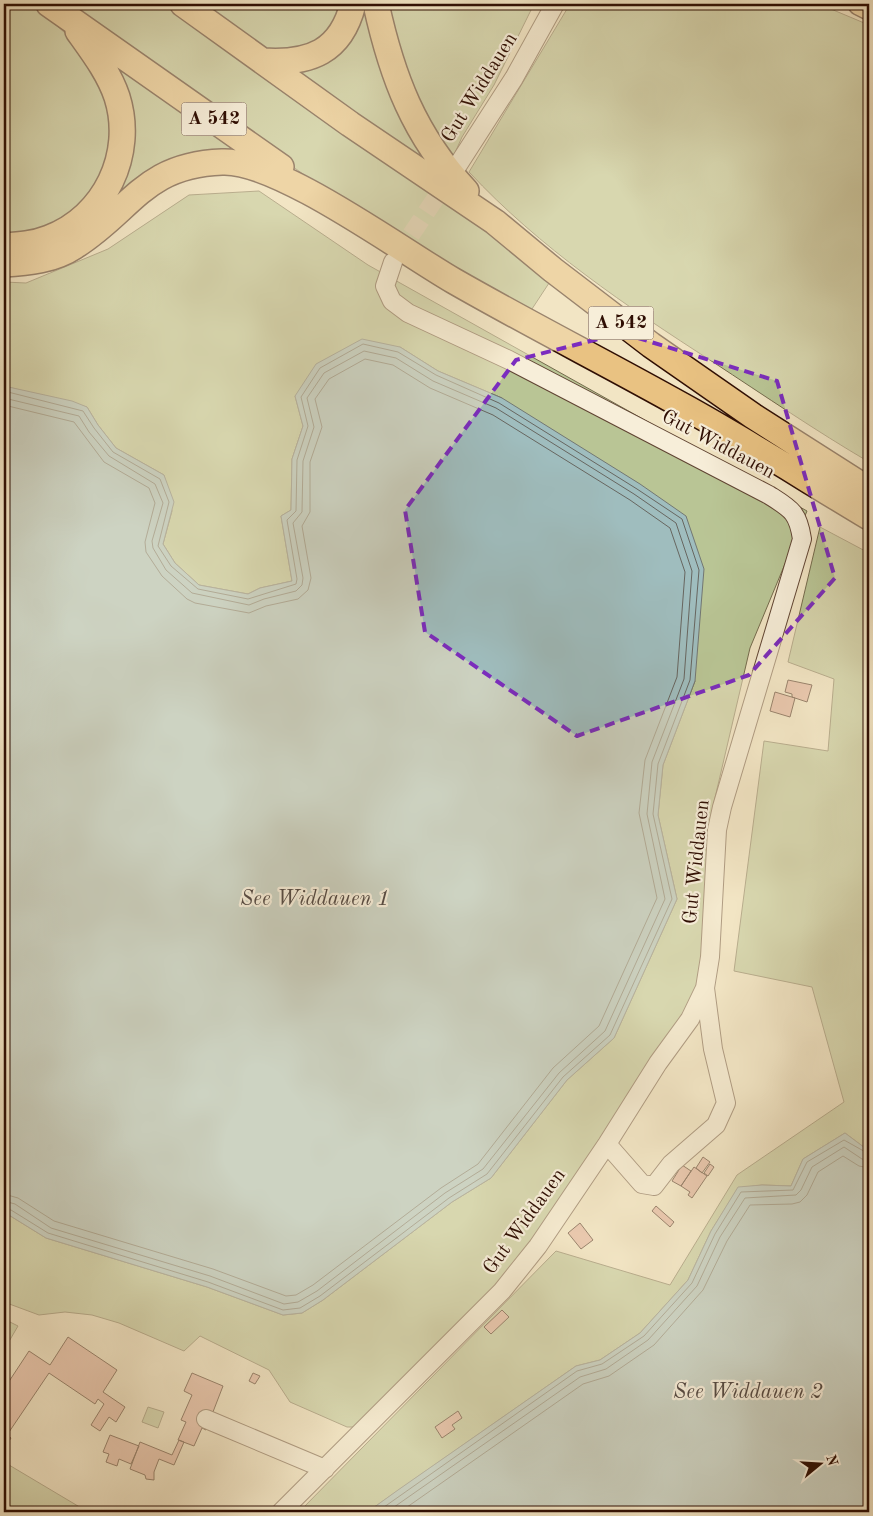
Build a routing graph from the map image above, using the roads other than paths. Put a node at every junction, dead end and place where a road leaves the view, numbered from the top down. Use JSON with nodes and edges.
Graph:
{"nodes":[{"id":1,"x":48,"y":4,"type":"edge"},
{"id":2,"x":183,"y":4,"type":"edge"},
{"id":3,"x":353,"y":4,"type":"edge"},
{"id":4,"x":376,"y":4,"type":"edge"},
{"id":5,"x":555,"y":4,"type":"edge"},
{"id":6,"x":859,"y":4,"type":"edge"},
{"id":7,"x":869,"y":9,"type":"edge"},
{"id":8,"x":70,"y":19,"type":"junction"},
{"id":9,"x":263,"y":61,"type":"junction"},
{"id":10,"x":456,"y":168,"type":"tunnel mouth"},
{"id":11,"x":356,"y":221,"type":"junction"},
{"id":12,"x":495,"y":222,"type":"junction"},
{"id":13,"x":4,"y":246,"type":"edge"},
{"id":14,"x":393,"y":262,"type":"tunnel mouth"},
{"id":15,"x":4,"y":264,"type":"edge"},
{"id":16,"x":869,"y":490,"type":"edge"},
{"id":17,"x":869,"y":517,"type":"edge"},
{"id":18,"x":705,"y":988,"type":"junction"},
{"id":19,"x":606,"y":1144,"type":"junction"},
{"id":20,"x":206,"y":1419,"type":"dead end"},
{"id":21,"x":325,"y":1469,"type":"junction"},
{"id":22,"x":281,"y":1512,"type":"edge"}],
"edges":[{"from":1,"to":8,"type":"highway","number":"A 542"},
{"from":2,"to":9,"type":"highway","number":"A 542"},
{"from":3,"to":9,"type":"highway"},
{"from":4,"to":12,"type":"highway"},
{"from":5,"to":10,"type":"lane","name":"Gut Widdauen"},
{"from":6,"to":7,"type":"main road"},
{"from":8,"to":11,"type":"highway","number":"A 542"},
{"from":8,"to":13,"type":"highway"},
{"from":9,"to":12,"type":"highway","number":"A 542"},
{"from":11,"to":15,"type":"highway"},
{"from":11,"to":17,"type":"highway","number":"A 542"},
{"from":12,"to":16,"type":"highway","number":"A 542"},
{"from":14,"to":18,"type":"lane","name":"Gut Widdauen"},
{"from":18,"to":19,"type":"lane","name":"Gut Widdauen"},
{"from":18,"to":19,"type":"lane"},
{"from":19,"to":21,"type":"lane","name":"Gut Widdauen"},
{"from":20,"to":21,"type":"lane"},
{"from":21,"to":22,"type":"lane","name":"Gut Widdauen"}]}
